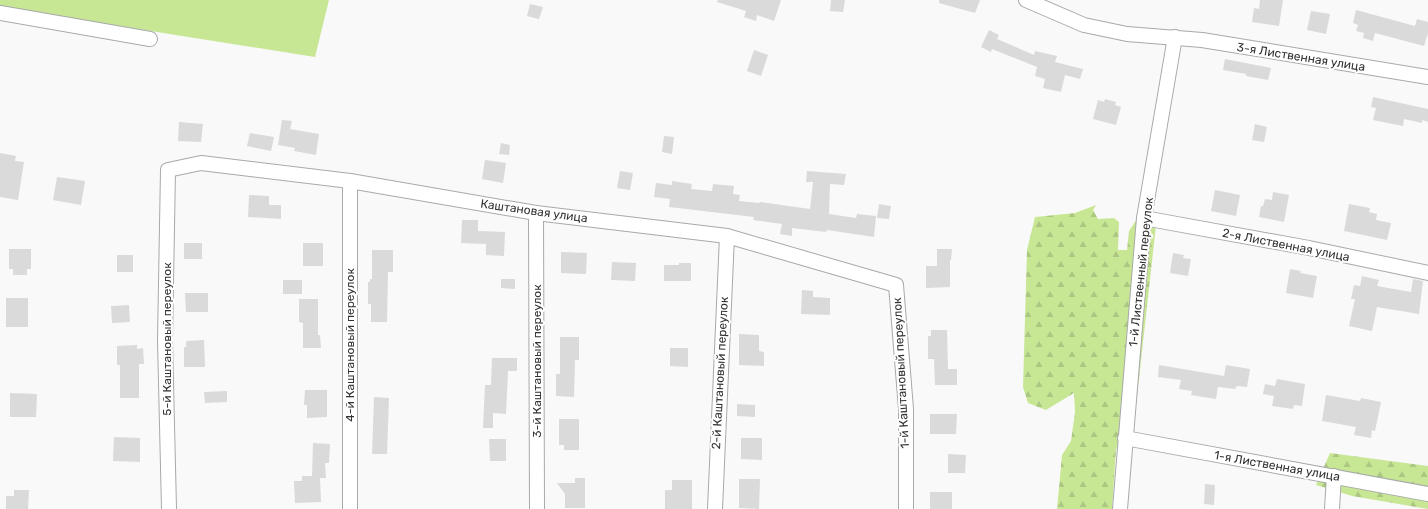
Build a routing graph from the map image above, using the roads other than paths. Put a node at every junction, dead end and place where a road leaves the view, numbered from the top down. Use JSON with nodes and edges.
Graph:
{"nodes":[{"id":1,"x":1026,"y":0,"type":"edge"},
{"id":2,"x":0,"y":13,"type":"edge"},
{"id":3,"x":1175,"y":37,"type":"junction"},
{"id":4,"x":150,"y":39,"type":"dead end"},
{"id":5,"x":1428,"y":77,"type":"edge"},
{"id":6,"x":168,"y":170,"type":"joint"},
{"id":7,"x":350,"y":182,"type":"junction"},
{"id":8,"x":536,"y":213,"type":"junction"},
{"id":9,"x":1144,"y":218,"type":"junction"},
{"id":10,"x":727,"y":236,"type":"junction"},
{"id":11,"x":1428,"y":273,"type":"edge"},
{"id":12,"x":896,"y":285,"type":"joint"},
{"id":13,"x":1125,"y":438,"type":"junction"},
{"id":14,"x":1334,"y":476,"type":"junction"},
{"id":15,"x":1428,"y":494,"type":"edge"},
{"id":16,"x":169,"y":509,"type":"edge"},
{"id":17,"x":350,"y":509,"type":"edge"},
{"id":18,"x":537,"y":509,"type":"edge"},
{"id":19,"x":715,"y":509,"type":"edge"},
{"id":20,"x":906,"y":509,"type":"edge"},
{"id":21,"x":1120,"y":509,"type":"edge"},
{"id":22,"x":1332,"y":509,"type":"edge"}],
"edges":[{"from":1,"to":3,"type":"street","name":"3-я Лиственная улица"},
{"from":2,"to":4,"type":"street"},
{"from":3,"to":5,"type":"street","name":"3-я Лиственная улица"},
{"from":3,"to":9,"type":"street","name":"1-й Лиственный переулок"},
{"from":6,"to":7,"type":"street","name":"Каштановая улица"},
{"from":6,"to":16,"type":"street","name":"5-й Каштановый переулок"},
{"from":7,"to":8,"type":"street","name":"Каштановая улица"},
{"from":7,"to":17,"type":"street","name":"4-й Каштановый переулок"},
{"from":8,"to":10,"type":"street","name":"Каштановая улица"},
{"from":8,"to":18,"type":"street","name":"3-й Каштановый переулок"},
{"from":9,"to":11,"type":"street","name":"2-я Лиственная улица"},
{"from":9,"to":13,"type":"street","name":"1-й Лиственный переулок"},
{"from":10,"to":12,"type":"street","name":"Каштановая улица"},
{"from":10,"to":19,"type":"street","name":"2-й Каштановый переулок"},
{"from":12,"to":20,"type":"street","name":"1-й Каштановый переулок"},
{"from":13,"to":14,"type":"street","name":"1-я Лиственная улица"},
{"from":13,"to":21,"type":"street","name":"1-й Лиственный переулок"},
{"from":14,"to":15,"type":"street","name":"1-я Лиственная улица"},
{"from":14,"to":22,"type":"street"}]}
